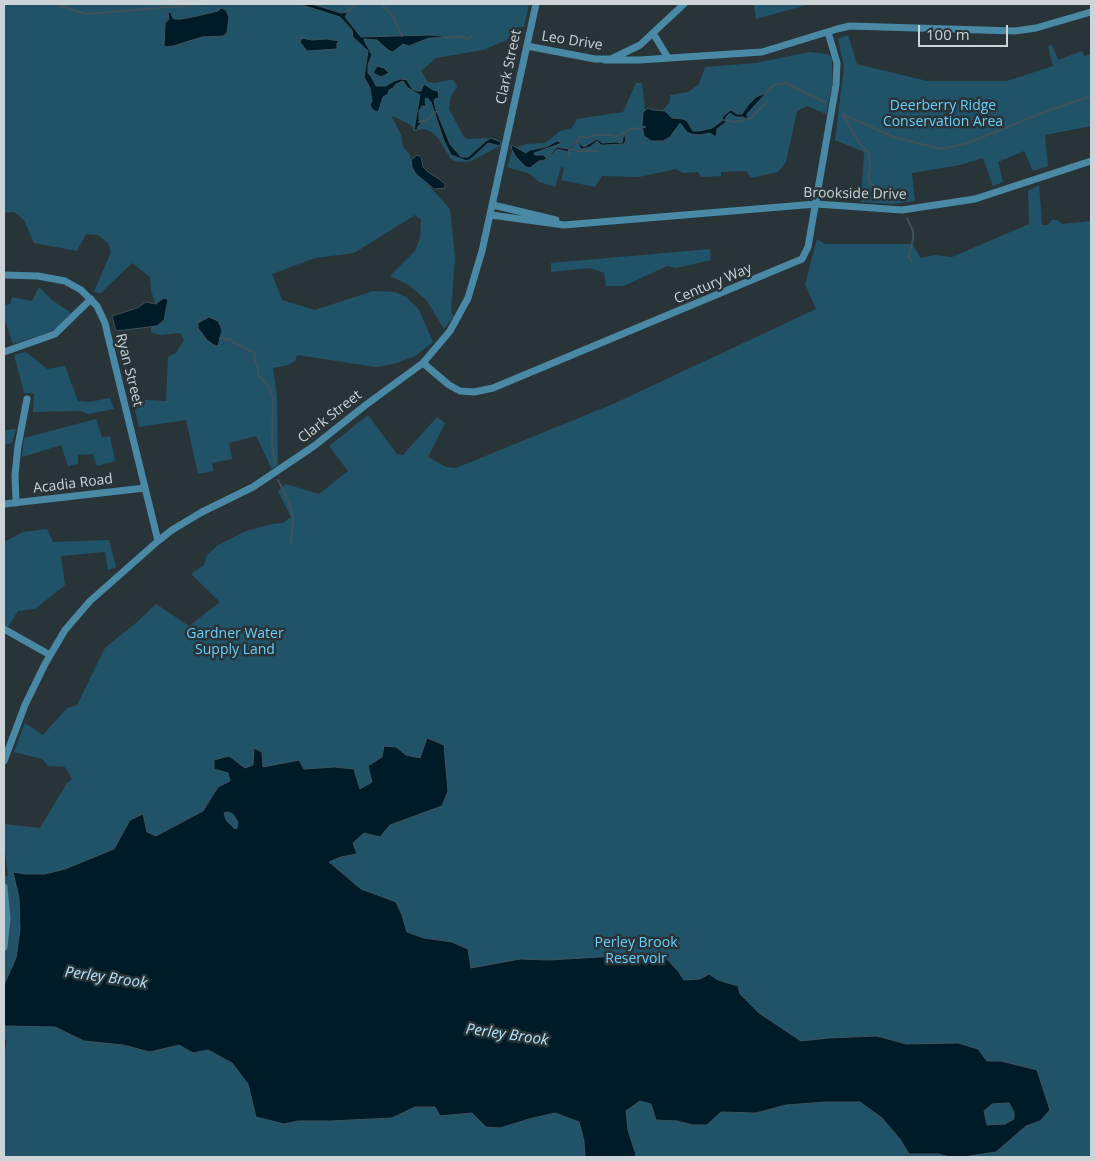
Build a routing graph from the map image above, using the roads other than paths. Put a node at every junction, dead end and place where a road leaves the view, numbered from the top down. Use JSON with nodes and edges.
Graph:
{"nodes":[{"id":1,"x":536,"y":4,"type":"edge"},
{"id":2,"x":684,"y":4,"type":"edge"},
{"id":3,"x":1091,"y":12,"type":"edge"},
{"id":4,"x":828,"y":32,"type":"junction"},
{"id":5,"x":653,"y":33,"type":"junction"},
{"id":6,"x":527,"y":46,"type":"junction"},
{"id":7,"x":668,"y":58,"type":"junction"},
{"id":8,"x":605,"y":60,"type":"junction"},
{"id":9,"x":1091,"y":161,"type":"edge"},
{"id":10,"x":816,"y":204,"type":"junction"},
{"id":11,"x":493,"y":205,"type":"junction"},
{"id":12,"x":491,"y":215,"type":"junction"},
{"id":13,"x":581,"y":223,"type":"junction"},
{"id":14,"x":4,"y":274,"type":"edge"},
{"id":15,"x":91,"y":298,"type":"junction"},
{"id":16,"x":4,"y":352,"type":"edge"},
{"id":17,"x":423,"y":363,"type":"junction"},
{"id":18,"x":27,"y":400,"type":"dead end"},
{"id":19,"x":145,"y":488,"type":"junction"},
{"id":20,"x":16,"y":503,"type":"junction"},
{"id":21,"x":4,"y":504,"type":"edge"},
{"id":22,"x":158,"y":541,"type":"junction"},
{"id":23,"x":4,"y":629,"type":"edge"},
{"id":24,"x":50,"y":654,"type":"junction"},
{"id":25,"x":4,"y":761,"type":"edge"},
{"id":26,"x":4,"y":887,"type":"edge"},
{"id":27,"x":4,"y":947,"type":"edge"}],
"edges":[{"from":1,"to":6,"type":"street","name":"Clark Street"},
{"from":2,"to":5,"type":"street","name":"Leo Drive"},
{"from":3,"to":4,"type":"street"},
{"from":4,"to":7,"type":"street"},
{"from":4,"to":10,"type":"street","name":"Century Way"},
{"from":5,"to":7,"type":"street"},
{"from":5,"to":8,"type":"street","name":"Leo Drive"},
{"from":6,"to":8,"type":"street","name":"Leo Drive"},
{"from":6,"to":11,"type":"street","name":"Clark Street"},
{"from":7,"to":8,"type":"street"},
{"from":9,"to":10,"type":"street","name":"Brookside Drive"},
{"from":10,"to":13,"type":"street","name":"Brookside Drive"},
{"from":10,"to":17,"type":"street","name":"Century Way"},
{"from":11,"to":12,"type":"street","name":"Clark Street"},
{"from":11,"to":13,"type":"street","name":"Brookside Drive"},
{"from":12,"to":13,"type":"street","name":"Brookside Drive"},
{"from":12,"to":17,"type":"street","name":"Clark Street"},
{"from":14,"to":15,"type":"street","name":"Ryan Street"},
{"from":15,"to":16,"type":"street"},
{"from":15,"to":19,"type":"street","name":"Ryan Street"},
{"from":17,"to":22,"type":"street","name":"Clark Street"},
{"from":18,"to":20,"type":"street"},
{"from":19,"to":20,"type":"street","name":"Acadia Road"},
{"from":19,"to":22,"type":"street","name":"Ryan Street"},
{"from":20,"to":21,"type":"street","name":"Acadia Road"},
{"from":22,"to":24,"type":"street","name":"Clark Street"},
{"from":23,"to":24,"type":"street"},
{"from":24,"to":25,"type":"street","name":"Clark Street"},
{"from":26,"to":27,"type":"street"}]}
